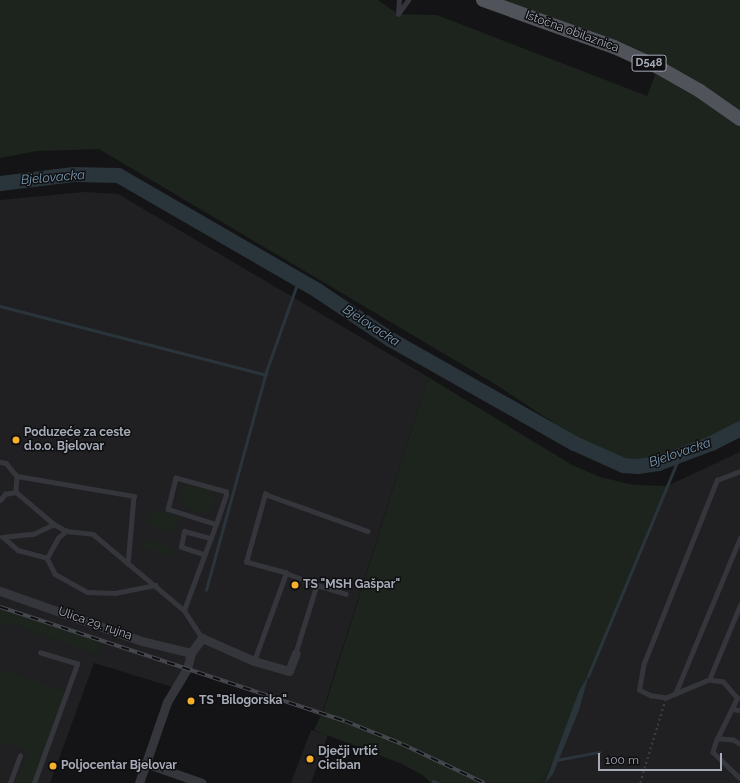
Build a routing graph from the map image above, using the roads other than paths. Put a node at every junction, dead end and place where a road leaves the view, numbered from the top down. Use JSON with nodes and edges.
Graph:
{"nodes":[{"id":1,"x":399,"y":0,"type":"edge"},
{"id":2,"x":408,"y":0,"type":"edge"},
{"id":3,"x":483,"y":0,"type":"edge"},
{"id":4,"x":740,"y":120,"type":"edge"},
{"id":5,"x":0,"y":462,"type":"edge"},
{"id":6,"x":740,"y":471,"type":"edge"},
{"id":7,"x":17,"y":476,"type":"junction"},
{"id":8,"x":16,"y":492,"type":"junction"},
{"id":9,"x":2,"y":495,"type":"edge"},
{"id":10,"x":0,"y":500,"type":"edge"},
{"id":11,"x":54,"y":524,"type":"junction"},
{"id":12,"x":216,"y":524,"type":"junction"},
{"id":13,"x":66,"y":531,"type":"junction"},
{"id":14,"x":368,"y":531,"type":"dead end"},
{"id":15,"x":1,"y":537,"type":"edge"},
{"id":16,"x":211,"y":538,"type":"junction"},
{"id":17,"x":740,"y":538,"type":"edge"},
{"id":18,"x":204,"y":554,"type":"junction"},
{"id":19,"x":47,"y":558,"type":"junction"},
{"id":20,"x":128,"y":564,"type":"junction"},
{"id":21,"x":286,"y":573,"type":"junction"},
{"id":22,"x":155,"y":584,"type":"junction"},
{"id":23,"x":317,"y":585,"type":"junction"},
{"id":24,"x":0,"y":591,"type":"edge"},
{"id":25,"x":346,"y":594,"type":"dead end"},
{"id":26,"x":740,"y":605,"type":"edge"},
{"id":27,"x":184,"y":610,"type":"junction"},
{"id":28,"x":202,"y":638,"type":"junction"},
{"id":29,"x":42,"y":653,"type":"dead end"},
{"id":30,"x":191,"y":653,"type":"junction"},
{"id":31,"x":296,"y":653,"type":"joint"},
{"id":32,"x":254,"y":661,"type":"junction"},
{"id":33,"x":709,"y":680,"type":"junction"},
{"id":34,"x":675,"y":694,"type":"junction"},
{"id":35,"x":739,"y":698,"type":"edge"},
{"id":36,"x":732,"y":709,"type":"junction"},
{"id":37,"x":740,"y":710,"type":"edge"},
{"id":38,"x":717,"y":739,"type":"junction"},
{"id":39,"x":740,"y":744,"type":"edge"},
{"id":40,"x":20,"y":756,"type":"dead end"},
{"id":41,"x":145,"y":763,"type":"junction"},
{"id":42,"x":740,"y":778,"type":"edge"},
{"id":43,"x":10,"y":783,"type":"edge"},
{"id":44,"x":34,"y":783,"type":"edge"},
{"id":45,"x":138,"y":783,"type":"edge"},
{"id":46,"x":202,"y":783,"type":"edge"}],
"edges":[{"from":1,"to":2,"type":"lane"},
{"from":3,"to":4,"type":"main road","name":"Istočna obilaznica","number":"D548"},
{"from":5,"to":7,"type":"lane"},
{"from":6,"to":34,"type":"lane"},
{"from":7,"to":8,"type":"lane"},
{"from":7,"to":20,"type":"lane"},
{"from":8,"to":9,"type":"lane"},
{"from":8,"to":11,"type":"lane"},
{"from":9,"to":10,"type":"lane"},
{"from":11,"to":13,"type":"lane"},
{"from":11,"to":15,"type":"lane"},
{"from":12,"to":12,"type":"lane"},
{"from":12,"to":16,"type":"lane"},
{"from":13,"to":19,"type":"lane"},
{"from":13,"to":20,"type":"lane"},
{"from":14,"to":21,"type":"lane"},
{"from":15,"to":19,"type":"lane"},
{"from":16,"to":18,"type":"lane"},
{"from":16,"to":18,"type":"lane"},
{"from":17,"to":34,"type":"lane"},
{"from":18,"to":27,"type":"lane"},
{"from":19,"to":22,"type":"lane"},
{"from":20,"to":22,"type":"lane"},
{"from":21,"to":23,"type":"lane"},
{"from":21,"to":32,"type":"lane"},
{"from":22,"to":27,"type":"lane"},
{"from":23,"to":25,"type":"lane"},
{"from":23,"to":31,"type":"lane"},
{"from":24,"to":30,"type":"street","name":"Ulica 29. rujna"},
{"from":26,"to":33,"type":"lane"},
{"from":27,"to":28,"type":"lane"},
{"from":28,"to":30,"type":"street"},
{"from":28,"to":32,"type":"street"},
{"from":29,"to":44,"type":"lane"},
{"from":30,"to":41,"type":"street"},
{"from":31,"to":32,"type":"street"},
{"from":33,"to":34,"type":"lane"},
{"from":33,"to":35,"type":"lane"},
{"from":35,"to":36,"type":"lane"},
{"from":36,"to":37,"type":"lane"},
{"from":36,"to":38,"type":"lane"},
{"from":38,"to":39,"type":"lane"},
{"from":38,"to":42,"type":"lane"},
{"from":40,"to":43,"type":"lane"},
{"from":41,"to":45,"type":"street"},
{"from":41,"to":46,"type":"street"}]}
